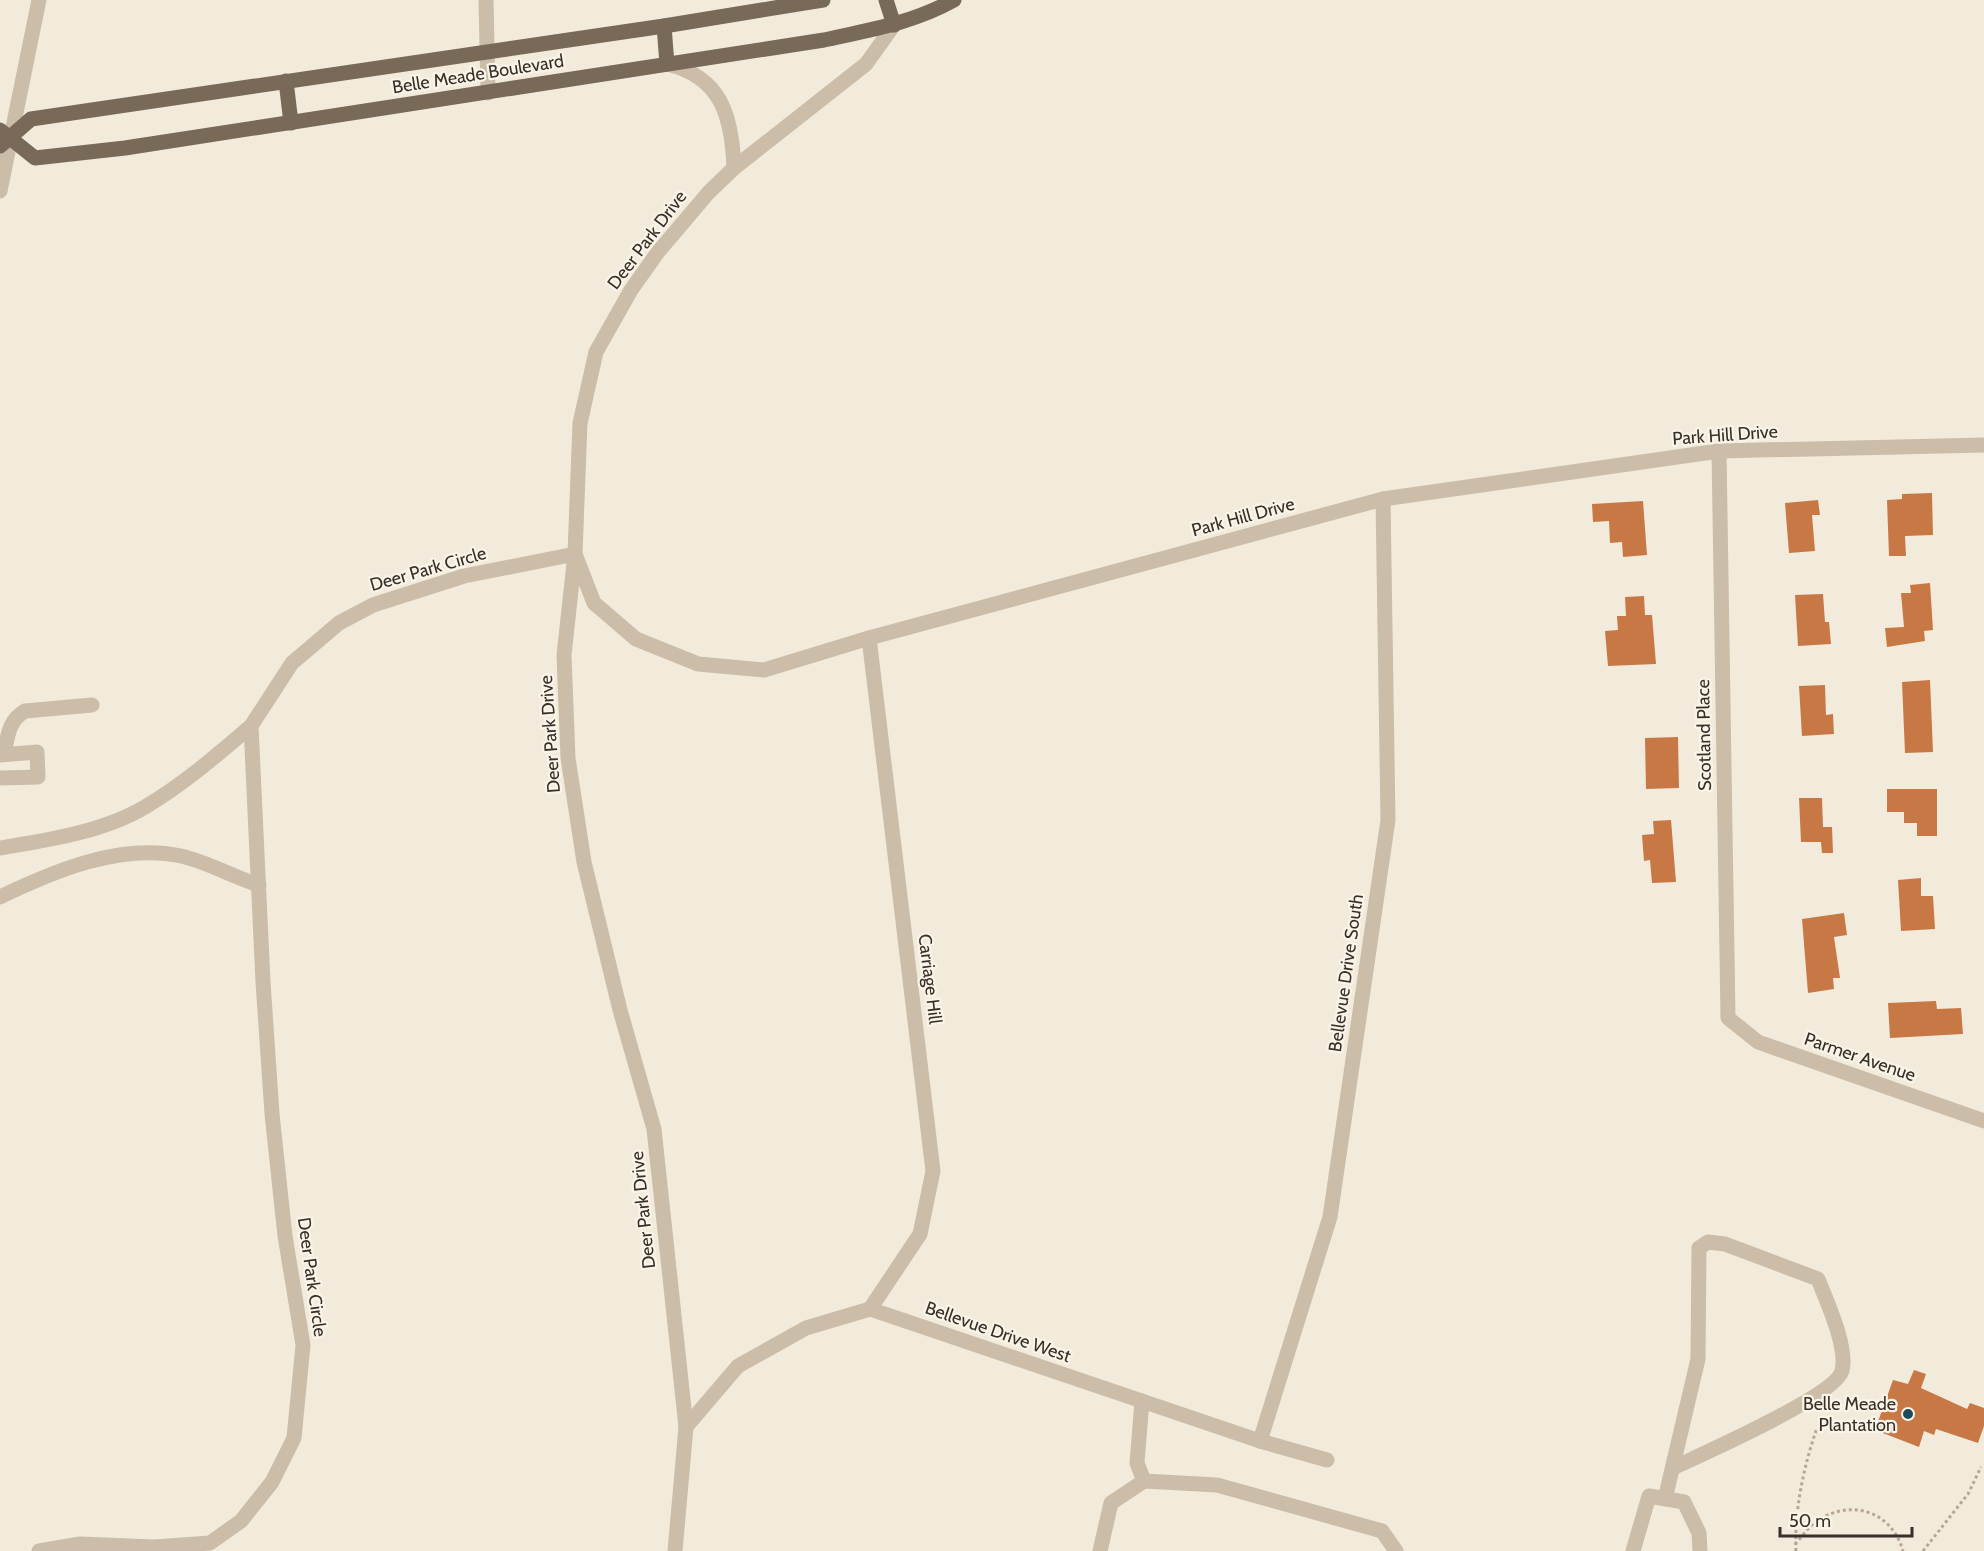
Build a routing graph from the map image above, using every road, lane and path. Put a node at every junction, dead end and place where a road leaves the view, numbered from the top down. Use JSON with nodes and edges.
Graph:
{"nodes":[{"id":1,"x":39,"y":0,"type":"edge"},
{"id":2,"x":486,"y":0,"type":"edge"},
{"id":3,"x":823,"y":0,"type":"edge"},
{"id":4,"x":886,"y":0,"type":"edge"},
{"id":5,"x":954,"y":0,"type":"edge"},
{"id":6,"x":894,"y":25,"type":"junction"},
{"id":7,"x":664,"y":26,"type":"junction"},
{"id":8,"x":486,"y":51,"type":"junction"},
{"id":9,"x":667,"y":64,"type":"junction"},
{"id":10,"x":286,"y":81,"type":"junction"},
{"id":11,"x":488,"y":93,"type":"junction"},
{"id":12,"x":291,"y":123,"type":"junction"},
{"id":13,"x":3,"y":138,"type":"edge"},
{"id":14,"x":734,"y":168,"type":"junction"},
{"id":15,"x":0,"y":191,"type":"edge"},
{"id":16,"x":1984,"y":445,"type":"edge"},
{"id":17,"x":1719,"y":451,"type":"junction"},
{"id":18,"x":1383,"y":500,"type":"junction"},
{"id":19,"x":575,"y":554,"type":"junction"},
{"id":20,"x":869,"y":638,"type":"junction"},
{"id":21,"x":92,"y":705,"type":"dead end"},
{"id":22,"x":251,"y":726,"type":"junction"},
{"id":23,"x":2,"y":755,"type":"edge"},
{"id":24,"x":0,"y":778,"type":"edge"},
{"id":25,"x":0,"y":848,"type":"edge"},
{"id":26,"x":259,"y":885,"type":"junction"},
{"id":27,"x":0,"y":897,"type":"edge"},
{"id":28,"x":1728,"y":1018,"type":"joint"},
{"id":29,"x":1984,"y":1121,"type":"edge"},
{"id":30,"x":870,"y":1309,"type":"junction"},
{"id":31,"x":1142,"y":1401,"type":"junction"},
{"id":32,"x":686,"y":1427,"type":"junction"},
{"id":33,"x":1817,"y":1428,"type":"dead end"},
{"id":34,"x":1260,"y":1441,"type":"junction"},
{"id":35,"x":1327,"y":1460,"type":"dead end"},
{"id":36,"x":1981,"y":1467,"type":"dead end"},
{"id":37,"x":1673,"y":1468,"type":"junction"},
{"id":38,"x":1144,"y":1481,"type":"junction"},
{"id":39,"x":1665,"y":1499,"type":"junction"},
{"id":40,"x":1795,"y":1544,"type":"junction"},
{"id":41,"x":39,"y":1551,"type":"edge"},
{"id":42,"x":675,"y":1551,"type":"edge"},
{"id":43,"x":1100,"y":1551,"type":"edge"},
{"id":44,"x":1396,"y":1551,"type":"edge"},
{"id":45,"x":1633,"y":1551,"type":"edge"},
{"id":46,"x":1700,"y":1551,"type":"edge"},
{"id":47,"x":1796,"y":1551,"type":"edge"},
{"id":48,"x":1903,"y":1551,"type":"edge"},
{"id":49,"x":1923,"y":1551,"type":"edge"}],
"edges":[{"from":1,"to":13,"type":"street"},
{"from":2,"to":8,"type":"street"},
{"from":3,"to":7,"type":"main road","name":"Belle Meade Boulevard"},
{"from":4,"to":6,"type":"main road"},
{"from":5,"to":6,"type":"main road","name":"Belle Meade Boulevard"},
{"from":6,"to":9,"type":"main road","name":"Belle Meade Boulevard"},
{"from":6,"to":14,"type":"street","name":"Deer Park Drive"},
{"from":7,"to":8,"type":"main road","name":"Belle Meade Boulevard"},
{"from":7,"to":9,"type":"main road"},
{"from":8,"to":10,"type":"main road","name":"Belle Meade Boulevard"},
{"from":8,"to":11,"type":"street"},
{"from":9,"to":11,"type":"main road","name":"Belle Meade Boulevard"},
{"from":9,"to":14,"type":"street"},
{"from":10,"to":12,"type":"main road"},
{"from":10,"to":13,"type":"main road","name":"Belle Meade Boulevard"},
{"from":11,"to":12,"type":"main road","name":"Belle Meade Boulevard"},
{"from":12,"to":13,"type":"main road","name":"Belle Meade Boulevard"},
{"from":13,"to":15,"type":"street"},
{"from":14,"to":19,"type":"street","name":"Deer Park Drive"},
{"from":16,"to":17,"type":"street","name":"Park Hill Drive"},
{"from":17,"to":18,"type":"street","name":"Park Hill Drive"},
{"from":17,"to":28,"type":"street","name":"Scotland Place"},
{"from":18,"to":20,"type":"street","name":"Park Hill Drive"},
{"from":18,"to":34,"type":"street","name":"Bellevue Drive South"},
{"from":19,"to":20,"type":"street","name":"Park Hill Drive"},
{"from":19,"to":22,"type":"street","name":"Deer Park Circle"},
{"from":19,"to":32,"type":"street","name":"Deer Park Drive"},
{"from":20,"to":30,"type":"street","name":"Carriage Hill"},
{"from":21,"to":23,"type":"street"},
{"from":22,"to":25,"type":"street"},
{"from":22,"to":26,"type":"street","name":"Deer Park Circle"},
{"from":23,"to":24,"type":"street"},
{"from":26,"to":27,"type":"street"},
{"from":26,"to":41,"type":"street","name":"Deer Park Circle"},
{"from":28,"to":29,"type":"street","name":"Parmer Avenue"},
{"from":30,"to":31,"type":"street","name":"Bellevue Drive West"},
{"from":30,"to":32,"type":"street"},
{"from":31,"to":34,"type":"street","name":"Bellevue Drive West"},
{"from":31,"to":38,"type":"street"},
{"from":32,"to":42,"type":"street","name":"Deer Park Drive"},
{"from":33,"to":40,"type":"path"},
{"from":34,"to":35,"type":"street","name":"Bellevue Drive West"},
{"from":36,"to":49,"type":"path"},
{"from":37,"to":37,"type":"street"},
{"from":37,"to":39,"type":"street"},
{"from":38,"to":43,"type":"street"},
{"from":38,"to":44,"type":"street"},
{"from":39,"to":45,"type":"street"},
{"from":39,"to":46,"type":"street"},
{"from":40,"to":47,"type":"path"},
{"from":40,"to":48,"type":"path"}]}
